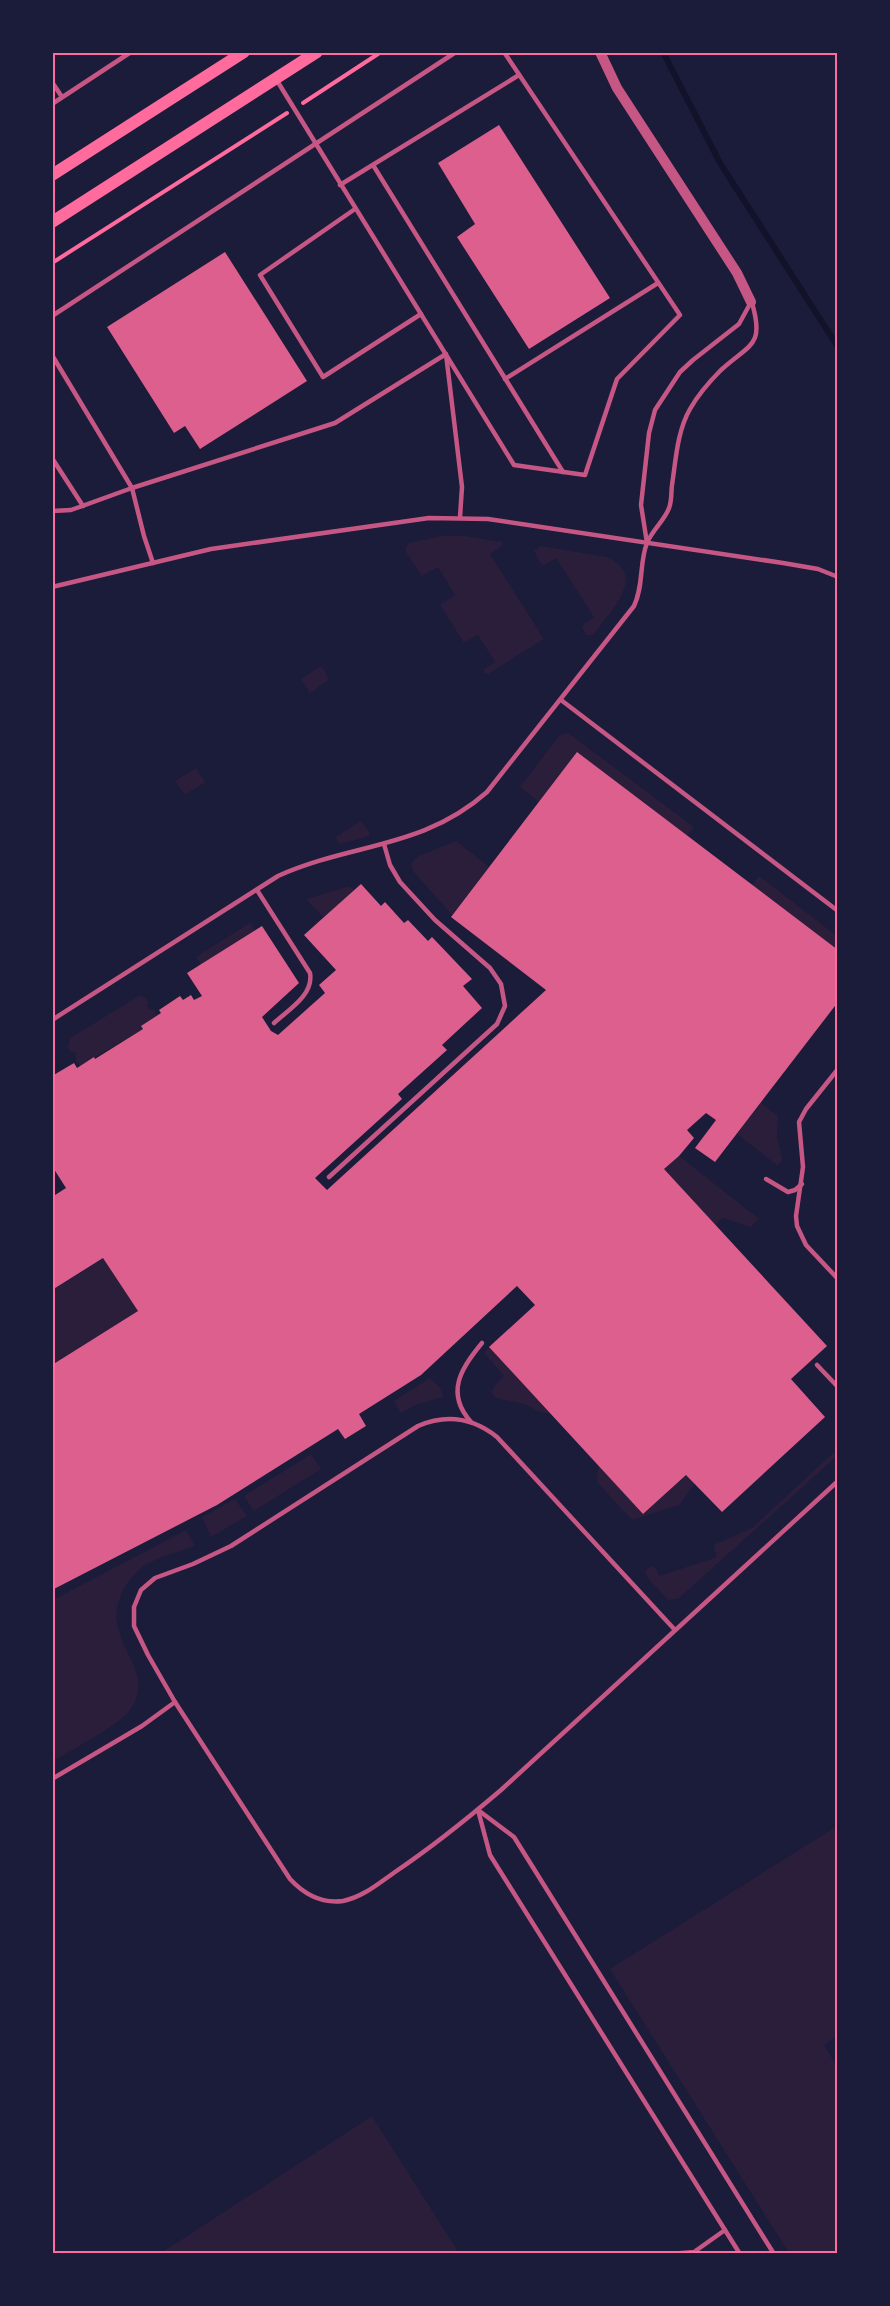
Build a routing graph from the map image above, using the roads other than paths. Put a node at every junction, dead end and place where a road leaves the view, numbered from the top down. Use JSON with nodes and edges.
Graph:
{"nodes":[{"id":1,"x":131,"y":52,"type":"edge"},
{"id":2,"x":244,"y":52,"type":"edge"},
{"id":3,"x":317,"y":52,"type":"edge"},
{"id":4,"x":456,"y":52,"type":"edge"},
{"id":5,"x":504,"y":52,"type":"edge"},
{"id":6,"x":600,"y":52,"type":"edge"},
{"id":7,"x":519,"y":75,"type":"junction"},
{"id":8,"x":276,"y":79,"type":"junction"},
{"id":9,"x":52,"y":82,"type":"edge"},
{"id":10,"x":62,"y":98,"type":"junction"},
{"id":11,"x":52,"y":104,"type":"edge"},
{"id":12,"x":317,"y":143,"type":"junction"},
{"id":13,"x":373,"y":165,"type":"junction"},
{"id":14,"x":52,"y":175,"type":"edge"},
{"id":15,"x":340,"y":185,"type":"junction"},
{"id":16,"x":355,"y":209,"type":"junction"},
{"id":17,"x":52,"y":222,"type":"edge"},
{"id":18,"x":658,"y":283,"type":"junction"},
{"id":19,"x":752,"y":302,"type":"junction"},
{"id":20,"x":421,"y":314,"type":"junction"},
{"id":21,"x":52,"y":316,"type":"edge"},
{"id":22,"x":446,"y":354,"type":"junction"},
{"id":23,"x":52,"y":355,"type":"edge"},
{"id":24,"x":505,"y":378,"type":"junction"},
{"id":25,"x":52,"y":458,"type":"edge"},
{"id":26,"x":563,"y":472,"type":"junction"},
{"id":27,"x":132,"y":488,"type":"junction"},
{"id":28,"x":83,"y":506,"type":"junction"},
{"id":29,"x":52,"y":511,"type":"edge"},
{"id":30,"x":460,"y":517,"type":"junction"},
{"id":31,"x":647,"y":543,"type":"junction"},
{"id":32,"x":153,"y":563,"type":"junction"},
{"id":33,"x":837,"y":577,"type":"edge"},
{"id":34,"x":52,"y":587,"type":"edge"},
{"id":35,"x":561,"y":700,"type":"junction"},
{"id":36,"x":384,"y":844,"type":"junction"},
{"id":37,"x":257,"y":890,"type":"junction"},
{"id":38,"x":837,"y":911,"type":"edge"},
{"id":39,"x":52,"y":1020,"type":"edge"},
{"id":40,"x":274,"y":1023,"type":"dead end"},
{"id":41,"x":837,"y":1069,"type":"edge"},
{"id":42,"x":329,"y":1177,"type":"dead end"},
{"id":43,"x":766,"y":1179,"type":"dead end"},
{"id":44,"x":802,"y":1184,"type":"junction"},
{"id":45,"x":837,"y":1279,"type":"edge"},
{"id":46,"x":482,"y":1343,"type":"dead end"},
{"id":47,"x":817,"y":1365,"type":"dead end"},
{"id":48,"x":837,"y":1387,"type":"edge"},
{"id":49,"x":471,"y":1422,"type":"junction"},
{"id":50,"x":837,"y":1480,"type":"edge"},
{"id":51,"x":675,"y":1630,"type":"junction"},
{"id":52,"x":175,"y":1702,"type":"junction"},
{"id":53,"x":52,"y":1779,"type":"edge"},
{"id":54,"x":478,"y":1810,"type":"junction"},
{"id":55,"x":725,"y":2230,"type":"junction"},
{"id":56,"x":670,"y":2253,"type":"edge"},
{"id":57,"x":694,"y":2253,"type":"edge"},
{"id":58,"x":740,"y":2253,"type":"edge"},
{"id":59,"x":774,"y":2253,"type":"edge"}],
"edges":[{"from":1,"to":10,"type":"lane"},
{"from":2,"to":14,"type":"main road"},
{"from":3,"to":8,"type":"main road"},
{"from":4,"to":12,"type":"lane"},
{"from":5,"to":7,"type":"lane"},
{"from":6,"to":19,"type":"street"},
{"from":7,"to":13,"type":"lane"},
{"from":7,"to":18,"type":"lane"},
{"from":8,"to":12,"type":"lane"},
{"from":8,"to":17,"type":"main road"},
{"from":9,"to":10,"type":"lane"},
{"from":10,"to":11,"type":"lane"},
{"from":12,"to":15,"type":"lane"},
{"from":12,"to":21,"type":"lane"},
{"from":13,"to":15,"type":"lane"},
{"from":13,"to":24,"type":"lane"},
{"from":15,"to":16,"type":"lane"},
{"from":16,"to":20,"type":"lane"},
{"from":16,"to":20,"type":"lane"},
{"from":18,"to":24,"type":"lane"},
{"from":18,"to":26,"type":"lane"},
{"from":19,"to":31,"type":"lane"},
{"from":19,"to":31,"type":"lane"},
{"from":20,"to":22,"type":"lane"},
{"from":22,"to":26,"type":"lane"},
{"from":22,"to":27,"type":"lane"},
{"from":22,"to":30,"type":"lane"},
{"from":23,"to":27,"type":"lane"},
{"from":24,"to":26,"type":"lane"},
{"from":25,"to":28,"type":"lane"},
{"from":27,"to":28,"type":"lane"},
{"from":27,"to":32,"type":"lane"},
{"from":28,"to":29,"type":"lane"},
{"from":30,"to":31,"type":"lane"},
{"from":30,"to":32,"type":"lane"},
{"from":31,"to":33,"type":"lane"},
{"from":31,"to":35,"type":"lane"},
{"from":32,"to":34,"type":"lane"},
{"from":35,"to":36,"type":"lane"},
{"from":35,"to":38,"type":"lane"},
{"from":36,"to":37,"type":"lane"},
{"from":36,"to":42,"type":"lane"},
{"from":37,"to":39,"type":"lane"},
{"from":37,"to":40,"type":"lane"},
{"from":41,"to":44,"type":"lane"},
{"from":43,"to":44,"type":"lane"},
{"from":44,"to":45,"type":"lane"},
{"from":46,"to":49,"type":"lane"},
{"from":47,"to":48,"type":"lane"},
{"from":49,"to":51,"type":"lane"},
{"from":49,"to":52,"type":"lane"},
{"from":50,"to":51,"type":"lane"},
{"from":51,"to":54,"type":"lane"},
{"from":52,"to":53,"type":"lane"},
{"from":52,"to":54,"type":"lane"},
{"from":54,"to":55,"type":"lane"},
{"from":54,"to":59,"type":"lane"},
{"from":55,"to":57,"type":"lane"},
{"from":55,"to":58,"type":"lane"},
{"from":56,"to":57,"type":"lane"}]}
